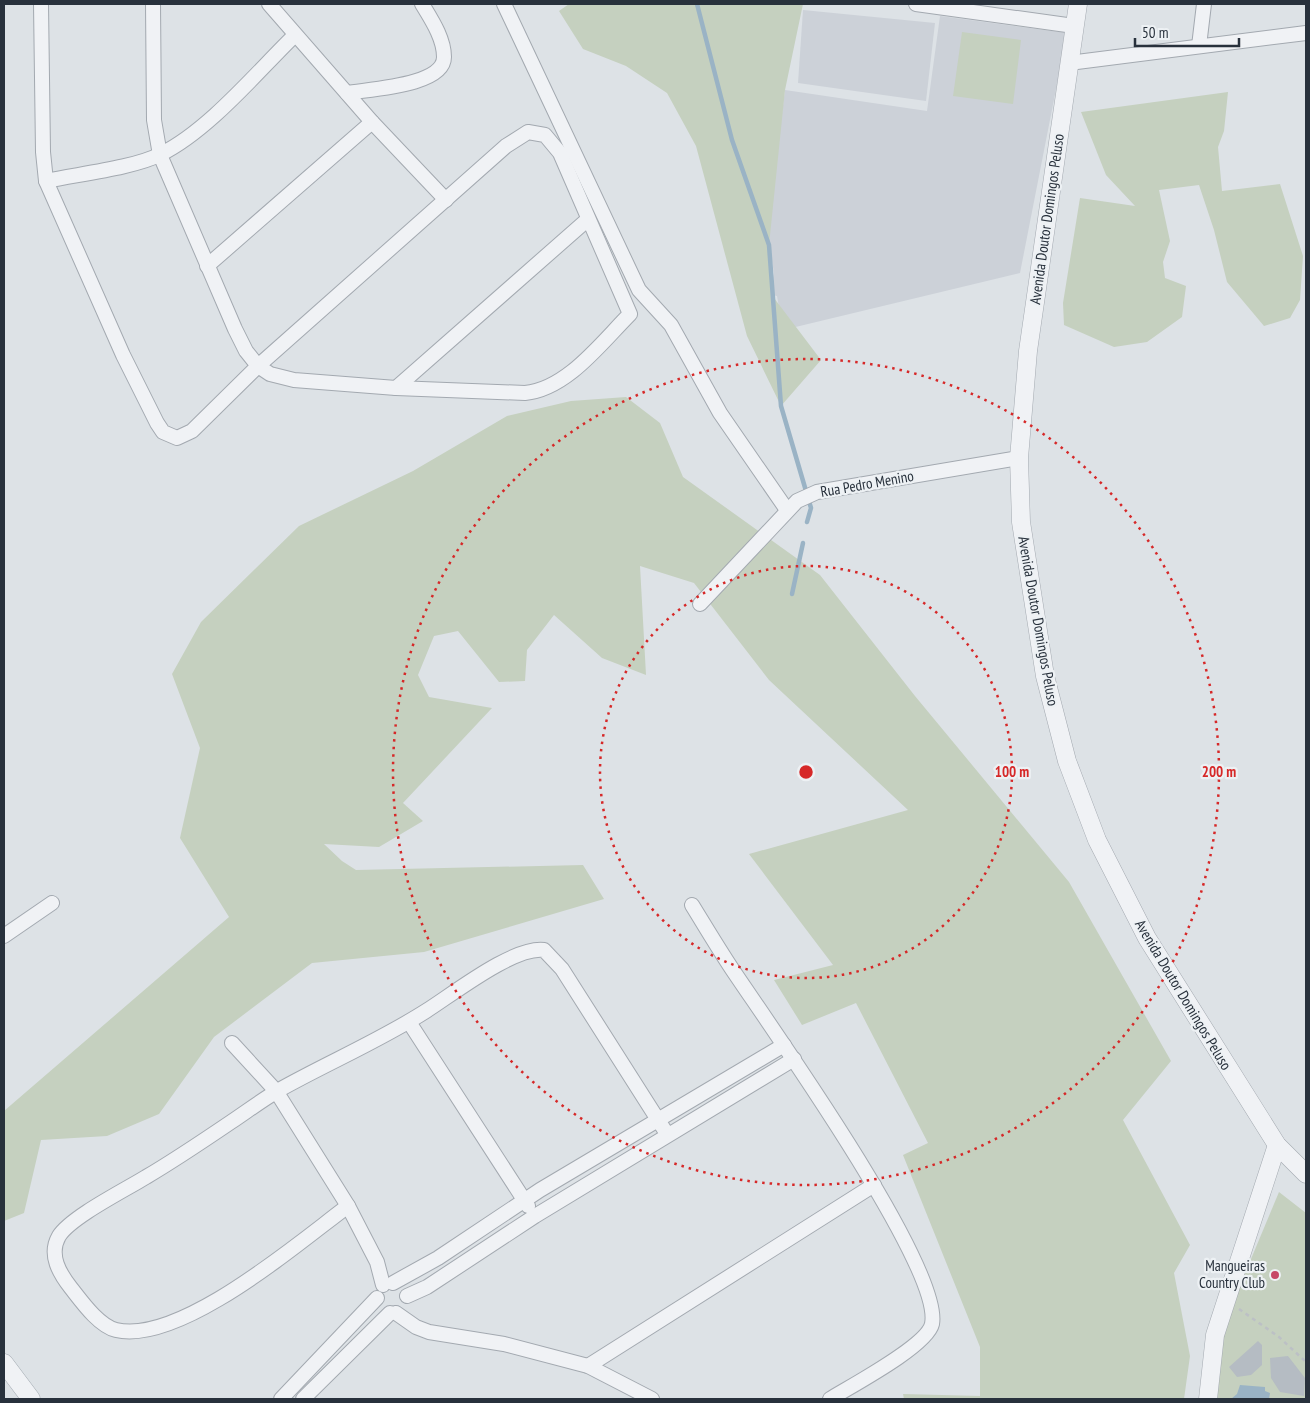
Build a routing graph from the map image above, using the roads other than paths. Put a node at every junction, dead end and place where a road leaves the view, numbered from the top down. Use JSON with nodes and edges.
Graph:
{"nodes":[{"id":1,"x":41,"y":4,"type":"edge"},
{"id":2,"x":153,"y":4,"type":"edge"},
{"id":3,"x":269,"y":4,"type":"edge"},
{"id":4,"x":422,"y":4,"type":"edge"},
{"id":5,"x":504,"y":4,"type":"edge"},
{"id":6,"x":916,"y":4,"type":"edge"},
{"id":7,"x":1078,"y":4,"type":"edge"},
{"id":8,"x":1204,"y":4,"type":"edge"},
{"id":9,"x":1074,"y":26,"type":"junction"},
{"id":10,"x":1306,"y":33,"type":"edge"},
{"id":11,"x":295,"y":36,"type":"junction"},
{"id":12,"x":1199,"y":46,"type":"junction"},
{"id":13,"x":1069,"y":63,"type":"junction"},
{"id":14,"x":346,"y":93,"type":"junction"},
{"id":15,"x":372,"y":122,"type":"junction"},
{"id":16,"x":160,"y":155,"type":"junction"},
{"id":17,"x":46,"y":181,"type":"junction"},
{"id":18,"x":446,"y":200,"type":"junction"},
{"id":19,"x":587,"y":220,"type":"junction"},
{"id":20,"x":207,"y":266,"type":"junction"},
{"id":21,"x":646,"y":300,"type":"junction"},
{"id":22,"x":630,"y":314,"type":"junction"},
{"id":23,"x":258,"y":366,"type":"junction"},
{"id":24,"x":396,"y":388,"type":"junction"},
{"id":25,"x":1019,"y":458,"type":"junction"},
{"id":26,"x":792,"y":505,"type":"junction"},
{"id":27,"x":700,"y":604,"type":"dead end"},
{"id":28,"x":52,"y":903,"type":"dead end"},
{"id":29,"x":692,"y":905,"type":"dead end"},
{"id":30,"x":4,"y":936,"type":"edge"},
{"id":31,"x":409,"y":1022,"type":"junction"},
{"id":32,"x":232,"y":1042,"type":"dead end"},
{"id":33,"x":784,"y":1046,"type":"junction"},
{"id":34,"x":794,"y":1059,"type":"junction"},
{"id":35,"x":276,"y":1092,"type":"junction"},
{"id":36,"x":659,"y":1121,"type":"junction"},
{"id":37,"x":667,"y":1134,"type":"junction"},
{"id":38,"x":1277,"y":1145,"type":"junction"},
{"id":39,"x":1306,"y":1174,"type":"edge"},
{"id":40,"x":874,"y":1185,"type":"junction"},
{"id":41,"x":524,"y":1200,"type":"junction"},
{"id":42,"x":348,"y":1206,"type":"junction"},
{"id":43,"x":535,"y":1216,"type":"junction"},
{"id":44,"x":388,"y":1284,"type":"junction"},
{"id":45,"x":406,"y":1296,"type":"junction"},
{"id":46,"x":377,"y":1298,"type":"junction"},
{"id":47,"x":393,"y":1313,"type":"junction"},
{"id":48,"x":5,"y":1366,"type":"edge"},
{"id":49,"x":588,"y":1366,"type":"junction"},
{"id":50,"x":31,"y":1399,"type":"edge"},
{"id":51,"x":281,"y":1399,"type":"edge"},
{"id":52,"x":303,"y":1399,"type":"edge"},
{"id":53,"x":652,"y":1399,"type":"edge"},
{"id":54,"x":830,"y":1399,"type":"edge"},
{"id":55,"x":1208,"y":1399,"type":"edge"}],
"edges":[{"from":1,"to":17,"type":"street"},
{"from":2,"to":16,"type":"street"},
{"from":3,"to":11,"type":"street"},
{"from":4,"to":14,"type":"street"},
{"from":5,"to":21,"type":"street"},
{"from":6,"to":9,"type":"street"},
{"from":7,"to":9,"type":"street","name":"Avenida Doutor Domingos Peluso"},
{"from":8,"to":12,"type":"street"},
{"from":9,"to":13,"type":"street","name":"Avenida Doutor Domingos Peluso"},
{"from":10,"to":12,"type":"street"},
{"from":11,"to":14,"type":"street"},
{"from":11,"to":16,"type":"street"},
{"from":12,"to":13,"type":"street"},
{"from":13,"to":25,"type":"street","name":"Avenida Doutor Domingos Peluso"},
{"from":14,"to":15,"type":"street"},
{"from":15,"to":18,"type":"street"},
{"from":15,"to":20,"type":"street"},
{"from":16,"to":17,"type":"street"},
{"from":16,"to":20,"type":"street"},
{"from":17,"to":23,"type":"street"},
{"from":18,"to":19,"type":"street"},
{"from":18,"to":23,"type":"street"},
{"from":19,"to":22,"type":"street"},
{"from":19,"to":24,"type":"street"},
{"from":20,"to":23,"type":"street"},
{"from":21,"to":22,"type":"street"},
{"from":21,"to":26,"type":"street"},
{"from":22,"to":24,"type":"street"},
{"from":23,"to":24,"type":"street"},
{"from":25,"to":26,"type":"street","name":"Rua Pedro Menino"},
{"from":25,"to":38,"type":"street","name":"Avenida Doutor Domingos Peluso"},
{"from":26,"to":27,"type":"street","name":"Rua Pedro Menino"},
{"from":28,"to":30,"type":"street"},
{"from":29,"to":33,"type":"street"},
{"from":31,"to":35,"type":"street"},
{"from":31,"to":36,"type":"street"},
{"from":31,"to":41,"type":"street"},
{"from":32,"to":35,"type":"street"},
{"from":33,"to":34,"type":"street"},
{"from":33,"to":36,"type":"street"},
{"from":34,"to":37,"type":"street"},
{"from":34,"to":40,"type":"street"},
{"from":35,"to":42,"type":"street"},
{"from":35,"to":42,"type":"street"},
{"from":36,"to":37,"type":"street"},
{"from":36,"to":41,"type":"street"},
{"from":37,"to":43,"type":"street"},
{"from":38,"to":39,"type":"street","name":"Avenida Doutor Domingos Peluso"},
{"from":38,"to":55,"type":"street"},
{"from":40,"to":49,"type":"street"},
{"from":40,"to":54,"type":"street"},
{"from":41,"to":43,"type":"street"},
{"from":41,"to":44,"type":"street"},
{"from":42,"to":44,"type":"street"},
{"from":43,"to":45,"type":"street"},
{"from":44,"to":45,"type":"street"},
{"from":44,"to":46,"type":"street"},
{"from":45,"to":47,"type":"street"},
{"from":46,"to":47,"type":"street"},
{"from":46,"to":51,"type":"street"},
{"from":47,"to":49,"type":"street"},
{"from":47,"to":52,"type":"street"},
{"from":48,"to":50,"type":"street"},
{"from":49,"to":53,"type":"street"}]}
